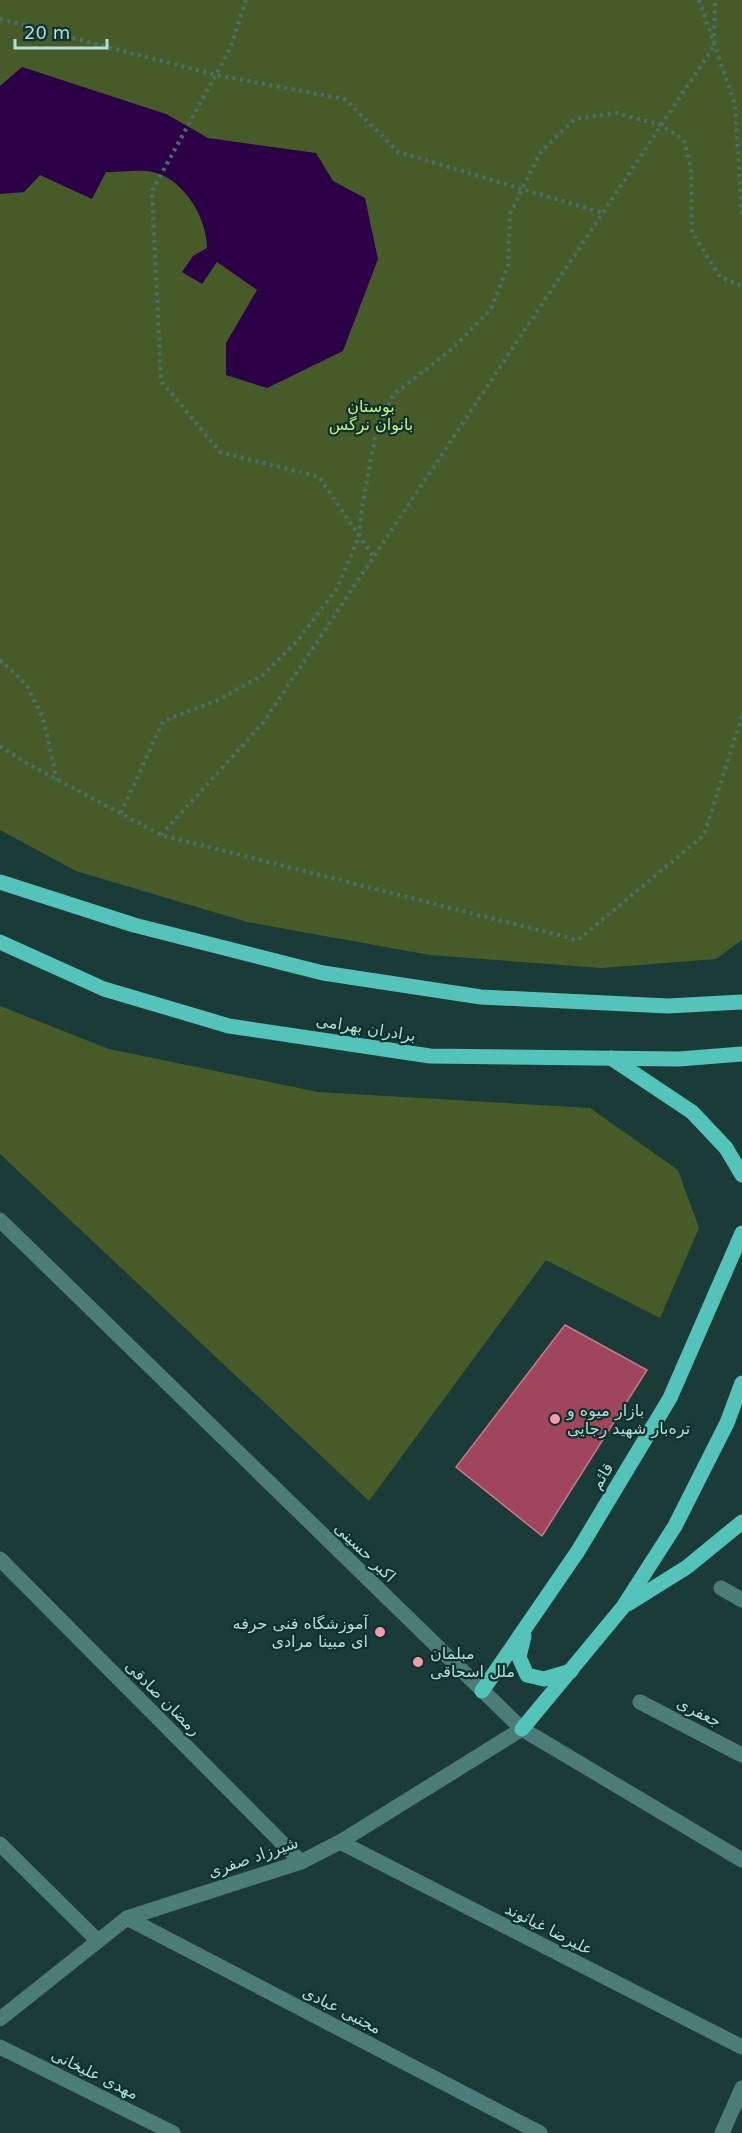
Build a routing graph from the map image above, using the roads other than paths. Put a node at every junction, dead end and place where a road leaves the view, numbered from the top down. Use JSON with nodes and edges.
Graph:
{"nodes":[{"id":1,"x":0,"y":882,"type":"edge"},
{"id":2,"x":0,"y":942,"type":"edge"},
{"id":3,"x":742,"y":1002,"type":"edge"},
{"id":4,"x":742,"y":1054,"type":"edge"},
{"id":5,"x":611,"y":1058,"type":"junction"},
{"id":6,"x":742,"y":1174,"type":"edge"},
{"id":7,"x":0,"y":1220,"type":"edge"},
{"id":8,"x":742,"y":1233,"type":"edge"},
{"id":9,"x":742,"y":1383,"type":"edge"},
{"id":10,"x":742,"y":1522,"type":"edge"},
{"id":11,"x":0,"y":1559,"type":"edge"},
{"id":12,"x":721,"y":1588,"type":"dead end"},
{"id":13,"x":742,"y":1600,"type":"edge"},
{"id":14,"x":623,"y":1607,"type":"junction"},
{"id":15,"x":526,"y":1628,"type":"junction"},
{"id":16,"x":571,"y":1671,"type":"junction"},
{"id":17,"x":482,"y":1691,"type":"junction"},
{"id":18,"x":639,"y":1702,"type":"dead end"},
{"id":19,"x":522,"y":1729,"type":"junction"},
{"id":20,"x":742,"y":1755,"type":"edge"},
{"id":21,"x":340,"y":1842,"type":"junction"},
{"id":22,"x":0,"y":1844,"type":"edge"},
{"id":23,"x":742,"y":1860,"type":"edge"},
{"id":24,"x":301,"y":1862,"type":"junction"},
{"id":25,"x":127,"y":1918,"type":"junction"},
{"id":26,"x":98,"y":1941,"type":"junction"},
{"id":27,"x":0,"y":2019,"type":"edge"},
{"id":28,"x":0,"y":2047,"type":"edge"},
{"id":29,"x":742,"y":2047,"type":"edge"},
{"id":30,"x":742,"y":2088,"type":"edge"},
{"id":31,"x":174,"y":2133,"type":"edge"},
{"id":32,"x":540,"y":2133,"type":"edge"},
{"id":33,"x":722,"y":2133,"type":"edge"}],
"edges":[{"from":1,"to":3,"type":"main road"},
{"from":2,"to":5,"type":"main road","name":"برادران بهرامی"},
{"from":4,"to":5,"type":"main road","name":"برادران بهرامی"},
{"from":5,"to":6,"type":"main road"},
{"from":7,"to":17,"type":"street","name":"اکبر حسینی"},
{"from":8,"to":15,"type":"main road","name":"قائم"},
{"from":9,"to":14,"type":"main road"},
{"from":10,"to":14,"type":"main road"},
{"from":11,"to":24,"type":"street","name":"رمضان صادقی"},
{"from":12,"to":13,"type":"street"},
{"from":14,"to":16,"type":"main road"},
{"from":15,"to":16,"type":"main road"},
{"from":15,"to":17,"type":"main road","name":"قائم"},
{"from":16,"to":19,"type":"main road"},
{"from":17,"to":19,"type":"street","name":"اکبر حسینی"},
{"from":18,"to":20,"type":"street","name":"جعفری"},
{"from":19,"to":21,"type":"street","name":"شیرزاد صفری"},
{"from":19,"to":23,"type":"street","name":"اکبر حسینی"},
{"from":21,"to":24,"type":"street","name":"شیرزاد صفری"},
{"from":21,"to":29,"type":"street","name":"علیرضا غیاثوند"},
{"from":22,"to":26,"type":"street"},
{"from":24,"to":25,"type":"street","name":"شیرزاد صفری"},
{"from":25,"to":26,"type":"street","name":"شیرزاد صفری"},
{"from":25,"to":32,"type":"street","name":"مجتبی عبادی"},
{"from":26,"to":27,"type":"street","name":"شیرزاد صفری"},
{"from":28,"to":31,"type":"street","name":"مهدی علیخانی"},
{"from":30,"to":33,"type":"street"}]}
